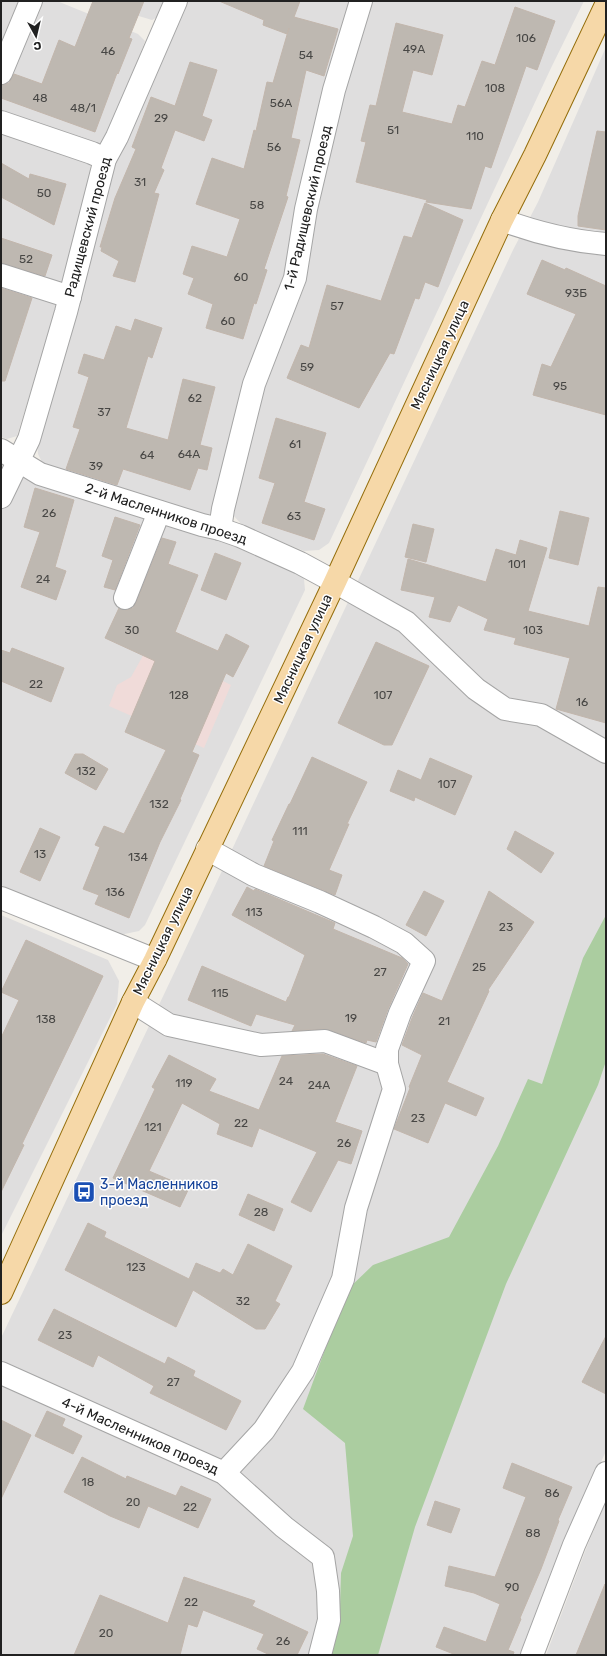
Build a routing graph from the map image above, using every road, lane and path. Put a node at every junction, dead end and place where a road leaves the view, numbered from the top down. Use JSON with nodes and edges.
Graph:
{"nodes":[{"id":1,"x":31,"y":1,"type":"edge"},
{"id":2,"x":176,"y":1,"type":"edge"},
{"id":3,"x":361,"y":1,"type":"edge"},
{"id":4,"x":606,"y":5,"type":"edge"},
{"id":5,"x":1,"y":73,"type":"edge"},
{"id":6,"x":1,"y":122,"type":"edge"},
{"id":7,"x":105,"y":159,"type":"junction"},
{"id":8,"x":502,"y":220,"type":"junction"},
{"id":9,"x":606,"y":244,"type":"edge"},
{"id":10,"x":1,"y":275,"type":"edge"},
{"id":11,"x":70,"y":297,"type":"junction"},
{"id":12,"x":10,"y":455,"type":"edge"},
{"id":13,"x":1,"y":497,"type":"edge"},
{"id":14,"x":159,"y":512,"type":"junction"},
{"id":15,"x":220,"y":529,"type":"junction"},
{"id":16,"x":335,"y":582,"type":"junction"},
{"id":17,"x":125,"y":598,"type":"dead end"},
{"id":18,"x":606,"y":752,"type":"edge"},
{"id":19,"x":207,"y":850,"type":"junction"},
{"id":20,"x":4,"y":906,"type":"edge"},
{"id":21,"x":155,"y":960,"type":"junction"},
{"id":22,"x":133,"y":1002,"type":"junction"},
{"id":23,"x":387,"y":1064,"type":"junction"},
{"id":24,"x":1,"y":1293,"type":"edge"},
{"id":25,"x":1,"y":1373,"type":"edge"},
{"id":26,"x":606,"y":1472,"type":"edge"},
{"id":27,"x":224,"y":1474,"type":"junction"},
{"id":28,"x":320,"y":1655,"type":"edge"},
{"id":29,"x":532,"y":1655,"type":"edge"}],
"edges":[{"from":1,"to":5,"type":"street"},
{"from":2,"to":7,"type":"street","name":"Радищевский проезд"},
{"from":3,"to":15,"type":"street","name":"1-й Радищевский проезд"},
{"from":4,"to":8,"type":"main road","name":"Мясницкая улица"},
{"from":6,"to":7,"type":"street"},
{"from":7,"to":11,"type":"street","name":"Радищевский проезд"},
{"from":8,"to":9,"type":"street"},
{"from":8,"to":16,"type":"main road","name":"Мясницкая улица"},
{"from":10,"to":11,"type":"street"},
{"from":11,"to":12,"type":"street","name":"Радищевский проезд"},
{"from":12,"to":13,"type":"street"},
{"from":12,"to":14,"type":"street","name":"2-й Масленников проезд"},
{"from":14,"to":15,"type":"street","name":"2-й Масленников проезд"},
{"from":14,"to":17,"type":"street"},
{"from":15,"to":16,"type":"street","name":"2-й Масленников проезд"},
{"from":16,"to":18,"type":"street","name":"2-й Масленников проезд"},
{"from":16,"to":19,"type":"main road","name":"Мясницкая улица"},
{"from":19,"to":21,"type":"main road","name":"Мясницкая улица"},
{"from":19,"to":23,"type":"street"},
{"from":20,"to":21,"type":"street"},
{"from":21,"to":22,"type":"main road","name":"Мясницкая улица"},
{"from":22,"to":23,"type":"street"},
{"from":22,"to":24,"type":"main road","name":"Мясницкая улица"},
{"from":23,"to":27,"type":"street"},
{"from":25,"to":27,"type":"street","name":"4-й Масленников проезд"},
{"from":26,"to":29,"type":"street"},
{"from":27,"to":28,"type":"street","name":"4-й Масленников проезд"}]}
